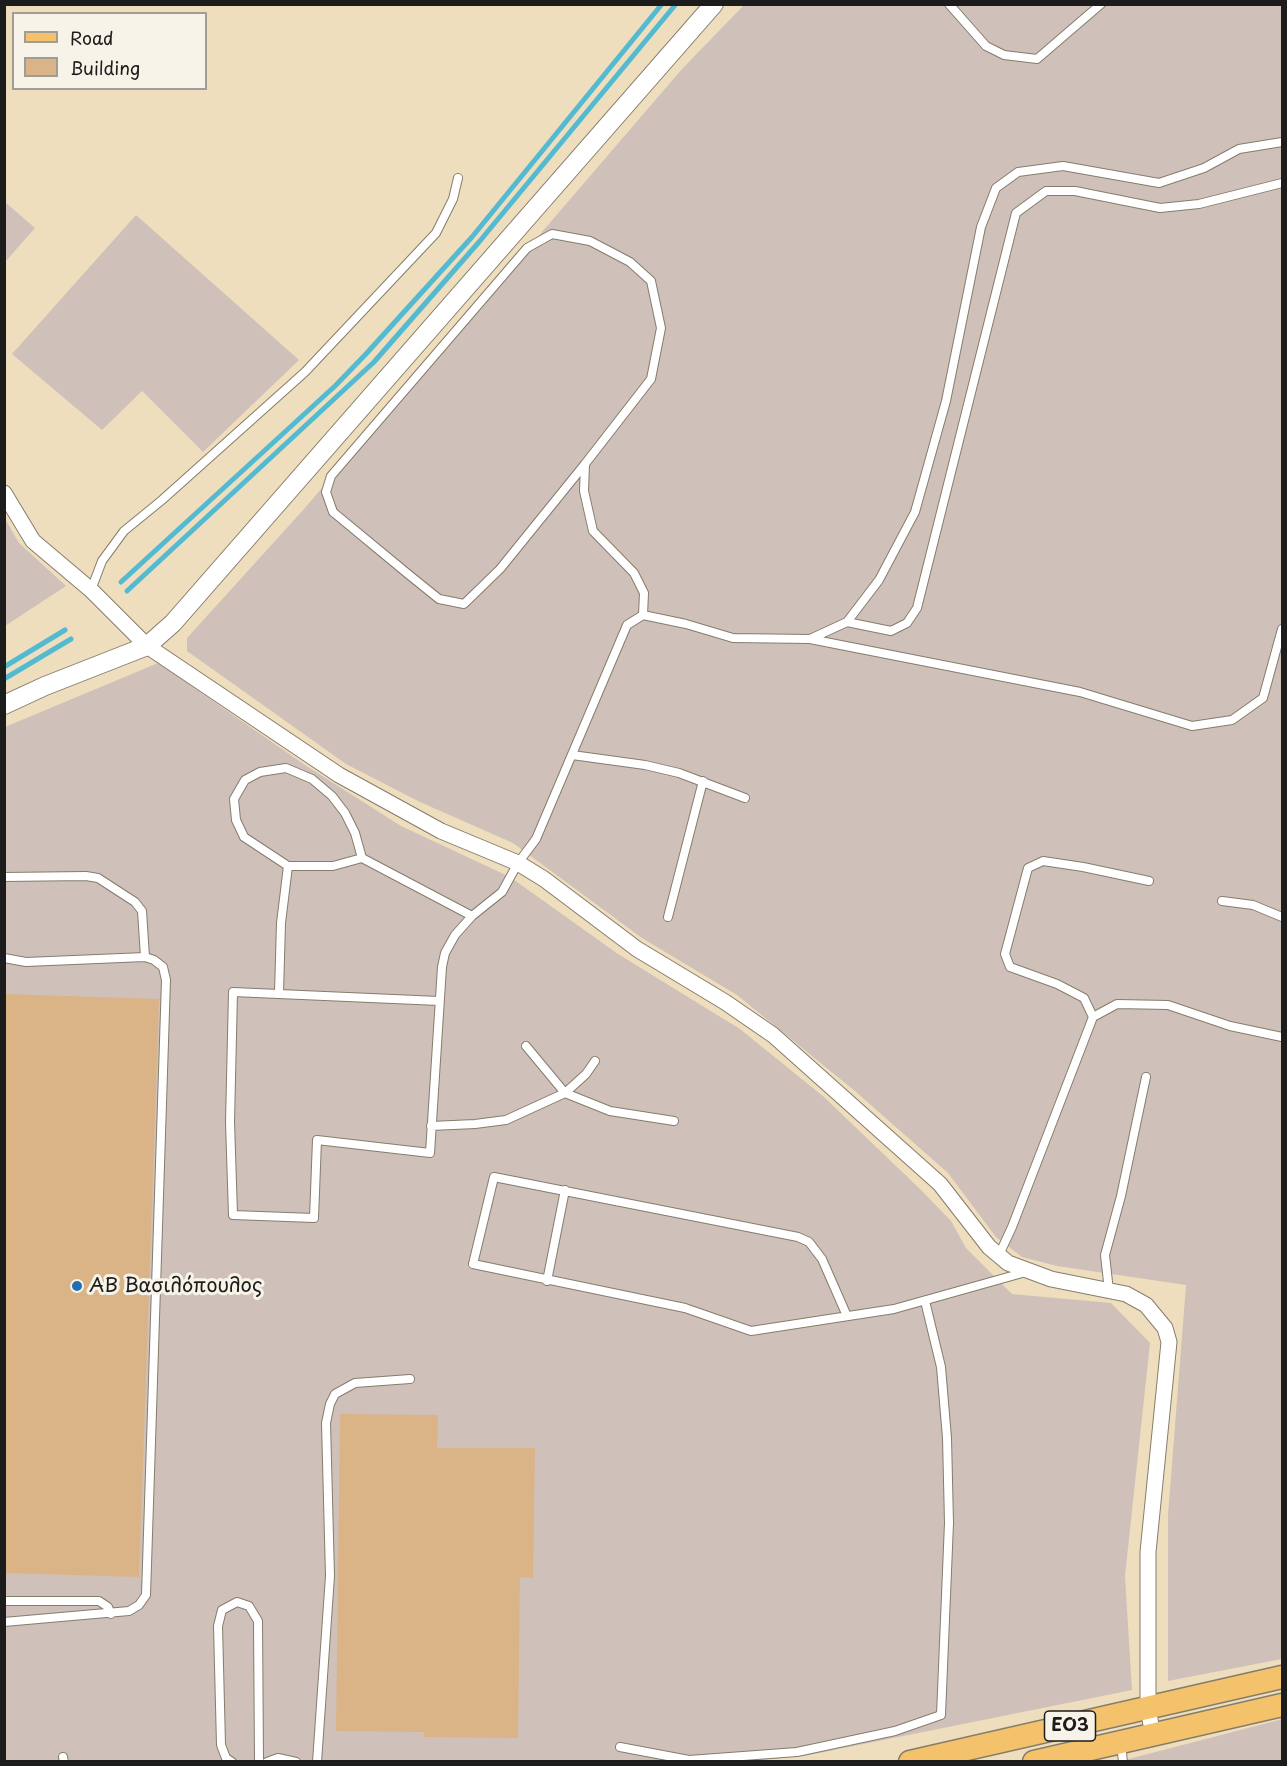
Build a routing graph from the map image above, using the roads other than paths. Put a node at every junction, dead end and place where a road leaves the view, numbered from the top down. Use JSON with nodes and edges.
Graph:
{"nodes":[{"id":1,"x":714,"y":4,"type":"edge"},
{"id":2,"x":949,"y":4,"type":"edge"},
{"id":3,"x":1101,"y":4,"type":"edge"},
{"id":4,"x":1282,"y":142,"type":"edge"},
{"id":5,"x":458,"y":178,"type":"dead end"},
{"id":6,"x":1282,"y":183,"type":"edge"},
{"id":7,"x":585,"y":464,"type":"junction"},
{"id":8,"x":4,"y":493,"type":"edge"},
{"id":9,"x":92,"y":590,"type":"junction"},
{"id":10,"x":643,"y":615,"type":"junction"},
{"id":11,"x":847,"y":622,"type":"junction"},
{"id":12,"x":1282,"y":629,"type":"edge"},
{"id":13,"x":810,"y":639,"type":"junction"},
{"id":14,"x":147,"y":646,"type":"junction"},
{"id":15,"x":4,"y":705,"type":"edge"},
{"id":16,"x":572,"y":755,"type":"junction"},
{"id":17,"x":703,"y":781,"type":"junction"},
{"id":18,"x":745,"y":798,"type":"dead end"},
{"id":19,"x":362,"y":858,"type":"junction"},
{"id":20,"x":518,"y":863,"type":"junction"},
{"id":21,"x":288,"y":866,"type":"junction"},
{"id":22,"x":4,"y":877,"type":"edge"},
{"id":23,"x":1149,"y":881,"type":"dead end"},
{"id":24,"x":1222,"y":901,"type":"dead end"},
{"id":25,"x":472,"y":916,"type":"junction"},
{"id":26,"x":1282,"y":917,"type":"edge"},
{"id":27,"x":668,"y":918,"type":"dead end"},
{"id":28,"x":145,"y":957,"type":"junction"},
{"id":29,"x":4,"y":958,"type":"edge"},
{"id":30,"x":279,"y":993,"type":"junction"},
{"id":31,"x":439,"y":1001,"type":"junction"},
{"id":32,"x":1093,"y":1017,"type":"junction"},
{"id":33,"x":1282,"y":1037,"type":"edge"},
{"id":34,"x":526,"y":1046,"type":"dead end"},
{"id":35,"x":595,"y":1061,"type":"dead end"},
{"id":36,"x":1146,"y":1077,"type":"dead end"},
{"id":37,"x":565,"y":1093,"type":"junction"},
{"id":38,"x":674,"y":1121,"type":"dead end"},
{"id":39,"x":431,"y":1126,"type":"junction"},
{"id":40,"x":565,"y":1190,"type":"junction"},
{"id":41,"x":999,"y":1255,"type":"junction"},
{"id":42,"x":1026,"y":1272,"type":"junction"},
{"id":43,"x":547,"y":1281,"type":"junction"},
{"id":44,"x":1109,"y":1291,"type":"junction"},
{"id":45,"x":925,"y":1301,"type":"junction"},
{"id":46,"x":847,"y":1316,"type":"junction"},
{"id":47,"x":410,"y":1379,"type":"dead end"},
{"id":48,"x":4,"y":1601,"type":"edge"},
{"id":49,"x":111,"y":1614,"type":"junction"},
{"id":50,"x":4,"y":1622,"type":"edge"},
{"id":51,"x":1282,"y":1677,"type":"edge"},
{"id":52,"x":1282,"y":1705,"type":"edge"},
{"id":53,"x":1148,"y":1708,"type":"junction"},
{"id":54,"x":1153,"y":1736,"type":"junction"},
{"id":55,"x":620,"y":1747,"type":"dead end"},
{"id":56,"x":1122,"y":1752,"type":"edge"},
{"id":57,"x":232,"y":1761,"type":"edge"},
{"id":58,"x":259,"y":1761,"type":"edge"},
{"id":59,"x":267,"y":1761,"type":"edge"},
{"id":60,"x":296,"y":1761,"type":"edge"},
{"id":61,"x":317,"y":1761,"type":"edge"},
{"id":62,"x":910,"y":1761,"type":"edge"},
{"id":63,"x":1034,"y":1761,"type":"edge"}],
"edges":[{"from":1,"to":14,"type":"street"},
{"from":2,"to":3,"type":"lane"},
{"from":4,"to":11,"type":"lane"},
{"from":5,"to":9,"type":"lane"},
{"from":6,"to":11,"type":"lane"},
{"from":7,"to":7,"type":"lane"},
{"from":7,"to":10,"type":"lane"},
{"from":8,"to":9,"type":"street"},
{"from":9,"to":14,"type":"street"},
{"from":10,"to":13,"type":"lane"},
{"from":10,"to":16,"type":"lane"},
{"from":11,"to":13,"type":"lane"},
{"from":12,"to":13,"type":"lane"},
{"from":14,"to":15,"type":"street"},
{"from":14,"to":20,"type":"street"},
{"from":16,"to":17,"type":"lane"},
{"from":16,"to":20,"type":"lane"},
{"from":17,"to":18,"type":"lane"},
{"from":17,"to":27,"type":"lane"},
{"from":19,"to":21,"type":"lane"},
{"from":19,"to":21,"type":"lane"},
{"from":19,"to":25,"type":"lane"},
{"from":20,"to":25,"type":"lane"},
{"from":20,"to":41,"type":"street"},
{"from":21,"to":30,"type":"lane"},
{"from":22,"to":28,"type":"lane"},
{"from":23,"to":32,"type":"lane"},
{"from":24,"to":26,"type":"lane"},
{"from":25,"to":31,"type":"lane"},
{"from":28,"to":29,"type":"lane"},
{"from":28,"to":49,"type":"lane"},
{"from":30,"to":31,"type":"lane"},
{"from":30,"to":39,"type":"lane"},
{"from":31,"to":39,"type":"lane"},
{"from":32,"to":33,"type":"lane"},
{"from":32,"to":41,"type":"lane"},
{"from":34,"to":37,"type":"lane"},
{"from":35,"to":37,"type":"lane"},
{"from":36,"to":44,"type":"lane"},
{"from":37,"to":38,"type":"lane"},
{"from":37,"to":39,"type":"lane"},
{"from":40,"to":43,"type":"lane"},
{"from":40,"to":43,"type":"lane"},
{"from":40,"to":46,"type":"lane"},
{"from":41,"to":42,"type":"street"},
{"from":42,"to":44,"type":"street"},
{"from":42,"to":45,"type":"lane"},
{"from":43,"to":46,"type":"lane"},
{"from":44,"to":53,"type":"street"},
{"from":45,"to":46,"type":"lane"},
{"from":45,"to":55,"type":"lane"},
{"from":47,"to":61,"type":"lane"},
{"from":48,"to":49,"type":"lane"},
{"from":49,"to":50,"type":"lane"},
{"from":51,"to":53,"type":"main road","number":"ΕΟ3"},
{"from":52,"to":54,"type":"main road","number":"ΕΟ3"},
{"from":53,"to":54,"type":"street"},
{"from":53,"to":62,"type":"main road","number":"ΕΟ3"},
{"from":54,"to":56,"type":"main road","number":"ΕΟ3"},
{"from":56,"to":63,"type":"main road","number":"ΕΟ3"},
{"from":57,"to":58,"type":"lane"},
{"from":59,"to":60,"type":"lane"}]}
